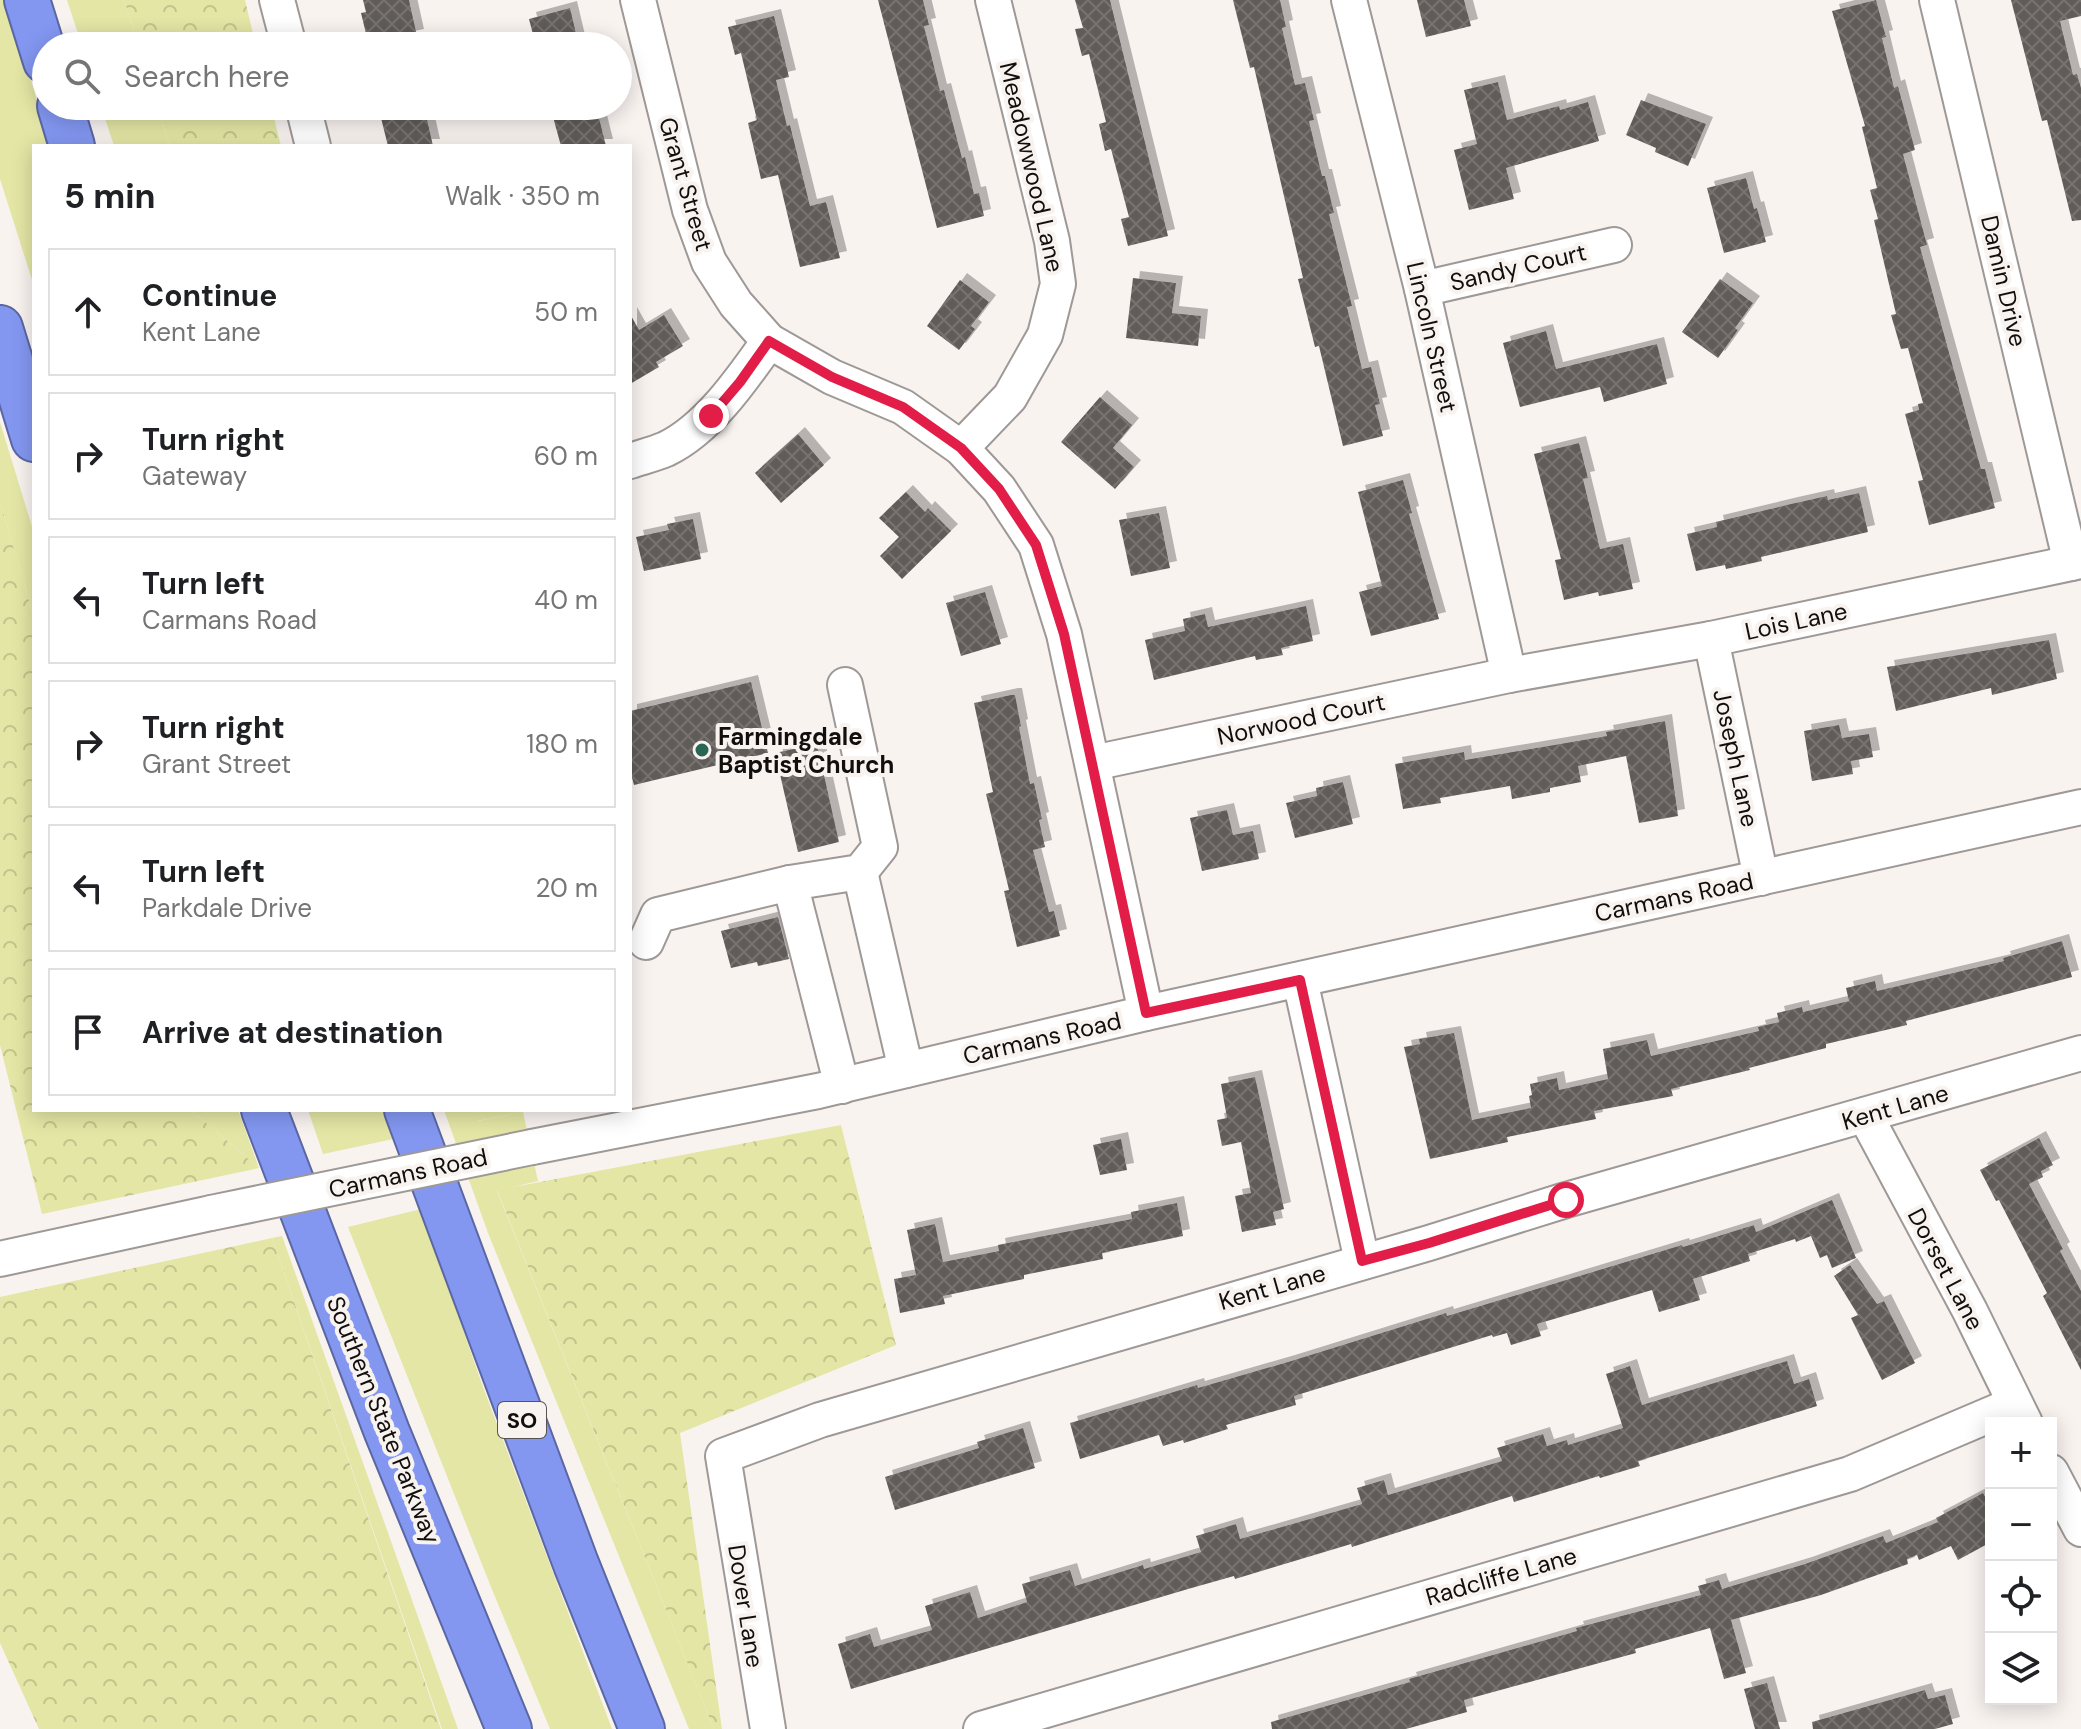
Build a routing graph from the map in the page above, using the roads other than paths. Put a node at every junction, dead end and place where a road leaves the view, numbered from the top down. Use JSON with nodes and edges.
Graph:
{"nodes":[{"id":1,"x":27,"y":0,"type":"edge"},
{"id":2,"x":277,"y":0,"type":"edge"},
{"id":3,"x":638,"y":0,"type":"edge"},
{"id":4,"x":993,"y":0,"type":"edge"},
{"id":5,"x":1349,"y":0,"type":"edge"},
{"id":6,"x":1937,"y":0,"type":"edge"},
{"id":7,"x":37,"y":32,"type":"edge"},
{"id":8,"x":285,"y":32,"type":"edge"},
{"id":9,"x":64,"y":120,"type":"edge"},
{"id":10,"x":306,"y":120,"type":"edge"},
{"id":11,"x":71,"y":144,"type":"edge"},
{"id":12,"x":312,"y":144,"type":"edge"},
{"id":13,"x":1614,"y":245,"type":"dead end"},
{"id":14,"x":1422,"y":289,"type":"junction"},
{"id":15,"x":0,"y":328,"type":"edge"},
{"id":16,"x":769,"y":341,"type":"junction"},
{"id":17,"x":32,"y":432,"type":"edge"},
{"id":18,"x":961,"y":448,"type":"junction"},
{"id":19,"x":632,"y":460,"type":"edge"},
{"id":20,"x":2076,"y":562,"type":"edge"},
{"id":21,"x":1711,"y":639,"type":"junction"},
{"id":22,"x":1509,"y":675,"type":"junction"},
{"id":23,"x":845,"y":685,"type":"dead end"},
{"id":24,"x":1093,"y":763,"type":"junction"},
{"id":25,"x":2081,"y":807,"type":"edge"},
{"id":26,"x":860,"y":872,"type":"junction"},
{"id":27,"x":1761,"y":878,"type":"junction"},
{"id":28,"x":790,"y":883,"type":"junction"},
{"id":29,"x":646,"y":942,"type":"dead end"},
{"id":30,"x":1300,"y":980,"type":"junction"},
{"id":31,"x":1146,"y":1013,"type":"junction"},
{"id":32,"x":2081,"y":1053,"type":"edge"},
{"id":33,"x":906,"y":1070,"type":"junction"},
{"id":34,"x":842,"y":1086,"type":"junction"},
{"id":35,"x":265,"y":1112,"type":"edge"},
{"id":36,"x":408,"y":1112,"type":"edge"},
{"id":37,"x":1865,"y":1115,"type":"junction"},
{"id":38,"x":0,"y":1259,"type":"edge"},
{"id":39,"x":1362,"y":1261,"type":"junction"},
{"id":40,"x":2020,"y":1413,"type":"edge"},
{"id":41,"x":727,"y":1483,"type":"joint"},
{"id":42,"x":2057,"y":1483,"type":"edge"},
{"id":43,"x":2081,"y":1529,"type":"edge"},
{"id":44,"x":509,"y":1729,"type":"edge"},
{"id":45,"x":642,"y":1729,"type":"edge"},
{"id":46,"x":768,"y":1729,"type":"edge"},
{"id":47,"x":981,"y":1729,"type":"edge"}],
"edges":[{"from":1,"to":7,"type":"highway"},
{"from":2,"to":8,"type":"street"},
{"from":3,"to":16,"type":"street","name":"Grant Street"},
{"from":4,"to":18,"type":"street","name":"Meadowwood Lane"},
{"from":5,"to":14,"type":"street","name":"Lincoln Street"},
{"from":6,"to":20,"type":"street","name":"Damin Drive"},
{"from":9,"to":11,"type":"highway"},
{"from":10,"to":12,"type":"street"},
{"from":13,"to":14,"type":"street","name":"Sandy Court"},
{"from":14,"to":22,"type":"street","name":"Lincoln Street"},
{"from":15,"to":17,"type":"highway"},
{"from":16,"to":18,"type":"street","name":"Grant Street"},
{"from":16,"to":19,"type":"street"},
{"from":18,"to":24,"type":"street","name":"Grant Street"},
{"from":20,"to":21,"type":"street","name":"Lois Lane"},
{"from":21,"to":22,"type":"street","name":"Lois Lane"},
{"from":21,"to":27,"type":"street","name":"Joseph Lane"},
{"from":22,"to":24,"type":"street","name":"Norwood Court"},
{"from":23,"to":26,"type":"street"},
{"from":24,"to":31,"type":"street","name":"Grant Street"},
{"from":25,"to":27,"type":"street","name":"Carmans Road"},
{"from":26,"to":28,"type":"street"},
{"from":26,"to":33,"type":"street"},
{"from":27,"to":30,"type":"street","name":"Carmans Road"},
{"from":28,"to":29,"type":"street"},
{"from":28,"to":34,"type":"street"},
{"from":30,"to":31,"type":"street","name":"Carmans Road"},
{"from":30,"to":39,"type":"street"},
{"from":31,"to":33,"type":"street","name":"Carmans Road"},
{"from":32,"to":37,"type":"street","name":"Kent Lane"},
{"from":33,"to":34,"type":"street","name":"Carmans Road"},
{"from":34,"to":38,"type":"street","name":"Carmans Road","bridge":true},
{"from":35,"to":44,"type":"highway","name":"Southern State Parkway"},
{"from":36,"to":45,"type":"highway","number":"SO"},
{"from":37,"to":39,"type":"street","name":"Kent Lane"},
{"from":37,"to":40,"type":"street","name":"Dorset Lane"},
{"from":39,"to":41,"type":"street","name":"Kent Lane"},
{"from":40,"to":47,"type":"street","name":"Radcliffe Lane"},
{"from":41,"to":46,"type":"street","name":"Dover Lane"},
{"from":42,"to":43,"type":"street"}]}
